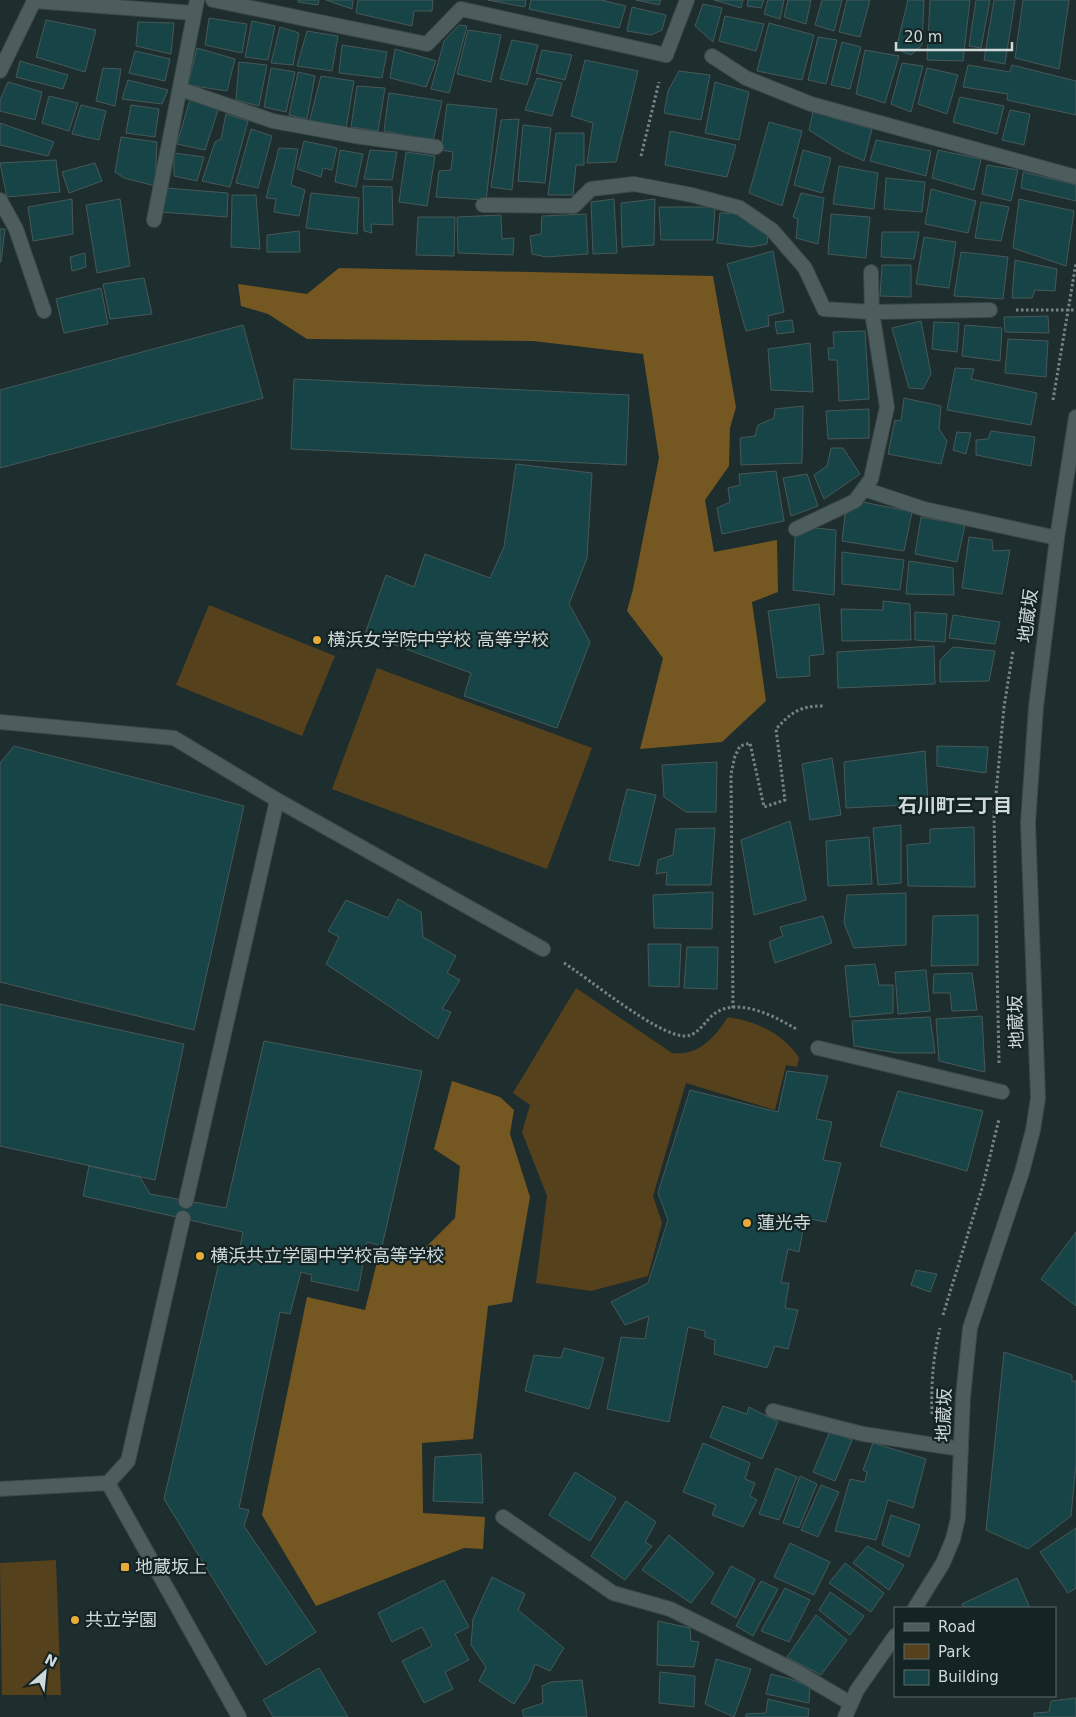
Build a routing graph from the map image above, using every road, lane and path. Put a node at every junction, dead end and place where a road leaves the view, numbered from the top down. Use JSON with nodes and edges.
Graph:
{"nodes":[{"id":1,"x":213,"y":0,"type":"edge"},
{"id":2,"x":687,"y":0,"type":"edge"},
{"id":3,"x":196,"y":7,"type":"edge"},
{"id":4,"x":666,"y":55,"type":"junction"},
{"id":5,"x":712,"y":56,"type":"dead end"},
{"id":6,"x":0,"y":72,"type":"edge"},
{"id":7,"x":180,"y":89,"type":"junction"},
{"id":8,"x":436,"y":146,"type":"dead end"},
{"id":9,"x":1076,"y":177,"type":"edge"},
{"id":10,"x":634,"y":184,"type":"junction"},
{"id":11,"x":0,"y":200,"type":"edge"},
{"id":12,"x":483,"y":206,"type":"dead end"},
{"id":13,"x":154,"y":220,"type":"dead end"},
{"id":14,"x":871,"y":272,"type":"dead end"},
{"id":15,"x":990,"y":310,"type":"joint"},
{"id":16,"x":1076,"y":310,"type":"edge"},
{"id":17,"x":44,"y":311,"type":"dead end"},
{"id":18,"x":872,"y":312,"type":"junction"},
{"id":19,"x":1076,"y":416,"type":"edge"},
{"id":20,"x":864,"y":489,"type":"junction"},
{"id":21,"x":796,"y":529,"type":"dead end"},
{"id":22,"x":1056,"y":538,"type":"junction"},
{"id":23,"x":823,"y":706,"type":"dead end"},
{"id":24,"x":0,"y":722,"type":"edge"},
{"id":25,"x":277,"y":800,"type":"junction"},
{"id":26,"x":543,"y":949,"type":"joint"},
{"id":27,"x":733,"y":1008,"type":"junction"},
{"id":28,"x":818,"y":1048,"type":"joint"},
{"id":29,"x":1002,"y":1092,"type":"joint"},
{"id":30,"x":186,"y":1201,"type":"dead end"},
{"id":31,"x":182,"y":1218,"type":"dead end"},
{"id":32,"x":773,"y":1411,"type":"dead end"},
{"id":33,"x":933,"y":1445,"type":"junction"},
{"id":34,"x":961,"y":1449,"type":"junction"},
{"id":35,"x":108,"y":1484,"type":"junction"},
{"id":36,"x":0,"y":1489,"type":"edge"},
{"id":37,"x":503,"y":1518,"type":"dead end"},
{"id":38,"x":916,"y":1607,"type":"edge"},
{"id":39,"x":894,"y":1637,"type":"edge"},
{"id":40,"x":850,"y":1703,"type":"junction"},
{"id":41,"x":239,"y":1717,"type":"edge"},
{"id":42,"x":845,"y":1717,"type":"edge"}],
"edges":[{"from":1,"to":4,"type":"street"},
{"from":2,"to":4,"type":"street"},
{"from":3,"to":6,"type":"street"},
{"from":3,"to":7,"type":"street"},
{"from":4,"to":10,"type":"path"},
{"from":5,"to":9,"type":"street"},
{"from":7,"to":8,"type":"street"},
{"from":7,"to":13,"type":"street"},
{"from":10,"to":12,"type":"street"},
{"from":10,"to":18,"type":"street"},
{"from":11,"to":17,"type":"street"},
{"from":14,"to":18,"type":"street"},
{"from":15,"to":16,"type":"path"},
{"from":15,"to":18,"type":"street"},
{"from":18,"to":20,"type":"street"},
{"from":19,"to":22,"type":"street","name":"地蔵坂"},
{"from":20,"to":21,"type":"street"},
{"from":20,"to":22,"type":"street"},
{"from":22,"to":34,"type":"street","name":"地蔵坂"},
{"from":23,"to":27,"type":"path"},
{"from":24,"to":25,"type":"street"},
{"from":25,"to":26,"type":"street"},
{"from":25,"to":30,"type":"street"},
{"from":26,"to":27,"type":"path"},
{"from":27,"to":28,"type":"path"},
{"from":28,"to":29,"type":"street"},
{"from":29,"to":33,"type":"path"},
{"from":31,"to":35,"type":"street"},
{"from":32,"to":33,"type":"street"},
{"from":33,"to":34,"type":"street"},
{"from":34,"to":38,"type":"street","name":"地蔵坂"},
{"from":35,"to":36,"type":"street"},
{"from":35,"to":41,"type":"street"},
{"from":37,"to":40,"type":"street"},
{"from":39,"to":40,"type":"street"},
{"from":40,"to":42,"type":"street"}]}
